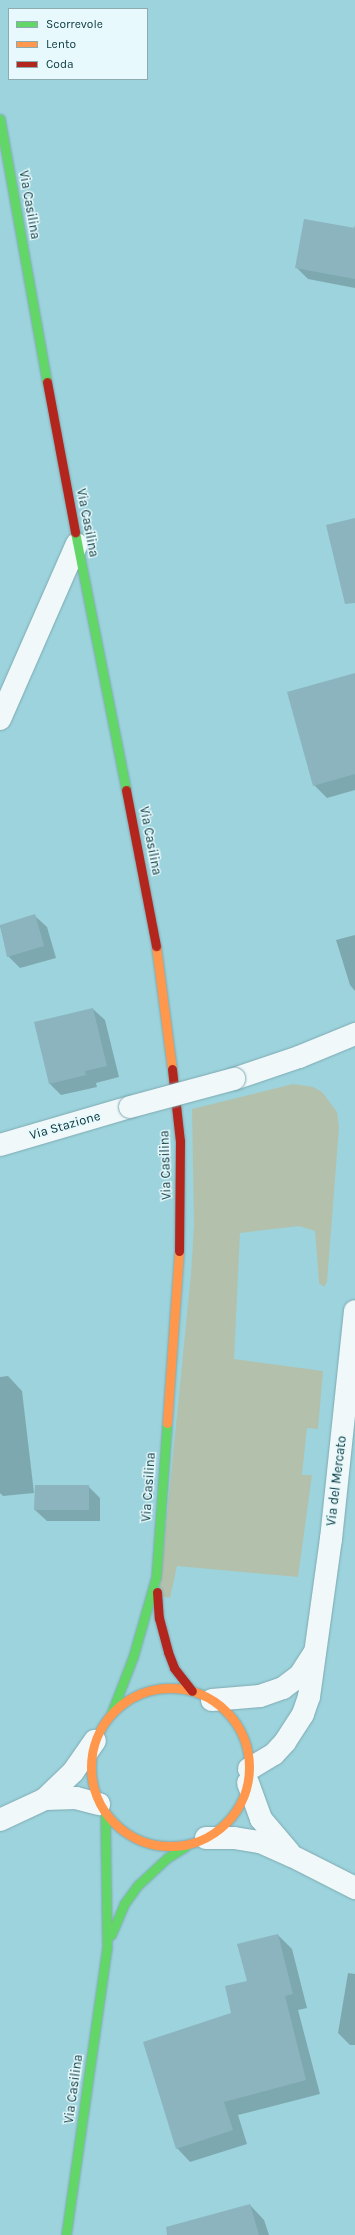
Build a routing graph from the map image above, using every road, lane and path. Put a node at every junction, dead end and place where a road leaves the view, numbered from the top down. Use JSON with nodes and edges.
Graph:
{"nodes":[{"id":1,"x":0,"y":119,"type":"edge"},
{"id":2,"x":77,"y":544,"type":"junction"},
{"id":3,"x":0,"y":719,"type":"edge"},
{"id":4,"x":355,"y":1034,"type":"edge"},
{"id":5,"x":0,"y":1145,"type":"edge"},
{"id":6,"x":355,"y":1311,"type":"edge"},
{"id":7,"x":156,"y":1577,"type":"junction"},
{"id":8,"x":315,"y":1651,"type":"junction"},
{"id":9,"x":192,"y":1691,"type":"junction"},
{"id":10,"x":212,"y":1700,"type":"junction"},
{"id":11,"x":110,"y":1714,"type":"junction"},
{"id":12,"x":95,"y":1741,"type":"junction"},
{"id":13,"x":248,"y":1776,"type":"junction"},
{"id":14,"x":45,"y":1799,"type":"junction"},
{"id":15,"x":102,"y":1808,"type":"junction"},
{"id":16,"x":0,"y":1820,"type":"edge"},
{"id":17,"x":197,"y":1842,"type":"junction"},
{"id":18,"x":292,"y":1856,"type":"junction"},
{"id":19,"x":355,"y":1888,"type":"edge"},
{"id":20,"x":107,"y":1948,"type":"junction"},
{"id":21,"x":66,"y":2235,"type":"edge"}],
"edges":[{"from":1,"to":2,"type":"main road","name":"Via Casilina"},
{"from":2,"to":3,"type":"street"},
{"from":2,"to":7,"type":"main road","name":"Via Casilina"},
{"from":4,"to":5,"type":"street","name":"Via Stazione","bridge":true},
{"from":6,"to":8,"type":"street","name":"Via del Mercato"},
{"from":7,"to":9,"type":"main road","name":"Via Casilina"},
{"from":7,"to":11,"type":"main road","name":"Via Casilina"},
{"from":8,"to":10,"type":"street","name":"Via del Mercato"},
{"from":8,"to":13,"type":"street","name":"Via del Mercato"},
{"from":9,"to":10,"type":"main road"},
{"from":9,"to":11,"type":"main road"},
{"from":10,"to":13,"type":"main road"},
{"from":11,"to":12,"type":"main road","name":"Via Casilina"},
{"from":12,"to":14,"type":"street"},
{"from":12,"to":15,"type":"main road","name":"Via Casilina"},
{"from":13,"to":17,"type":"main road","name":"Via Casilina"},
{"from":13,"to":18,"type":"street"},
{"from":14,"to":15,"type":"street"},
{"from":14,"to":16,"type":"street"},
{"from":15,"to":17,"type":"main road"},
{"from":15,"to":20,"type":"main road","name":"Via Casilina"},
{"from":17,"to":18,"type":"street"},
{"from":17,"to":20,"type":"main road","name":"Via Casilina"},
{"from":18,"to":19,"type":"street"},
{"from":20,"to":21,"type":"main road","name":"Via Casilina"}]}
